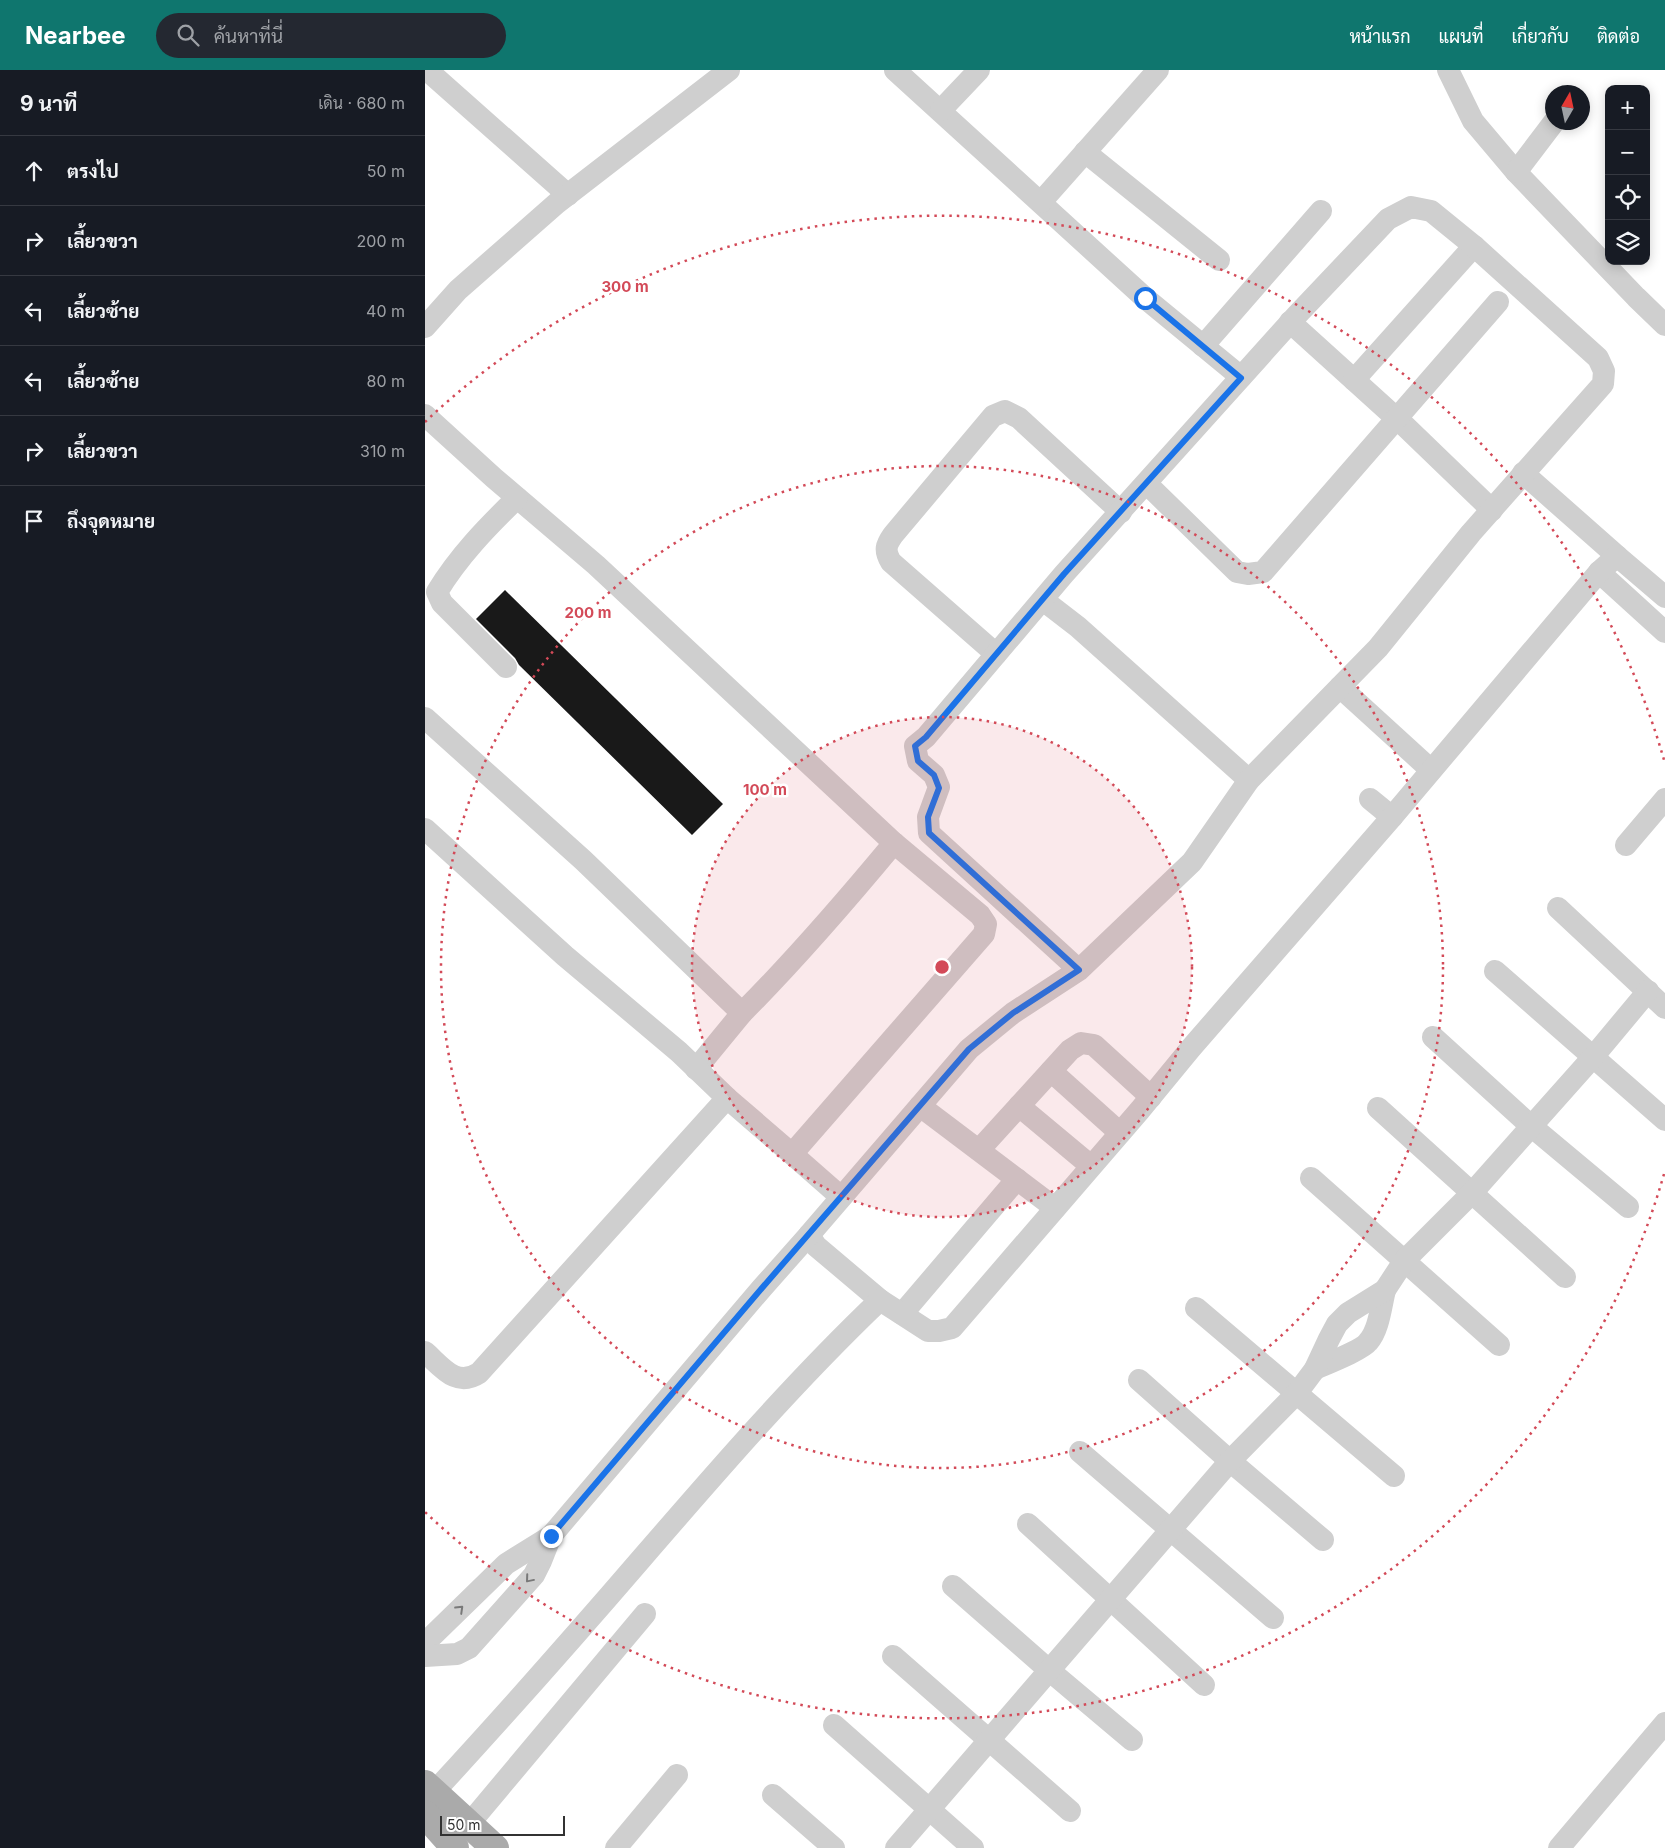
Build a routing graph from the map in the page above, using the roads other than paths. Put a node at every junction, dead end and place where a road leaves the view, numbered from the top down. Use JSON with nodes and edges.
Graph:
{"nodes":[{"id":1,"x":427,"y":70,"type":"edge"},
{"id":2,"x":729,"y":70,"type":"edge"},
{"id":3,"x":895,"y":70,"type":"edge"},
{"id":4,"x":979,"y":70,"type":"edge"},
{"id":5,"x":1158,"y":70,"type":"edge"},
{"id":6,"x":1448,"y":70,"type":"edge"},
{"id":7,"x":941,"y":110,"type":"junction"},
{"id":8,"x":1548,"y":130,"type":"edge"},
{"id":9,"x":1085,"y":152,"type":"junction"},
{"id":10,"x":1516,"y":172,"type":"junction"},
{"id":11,"x":568,"y":195,"type":"junction"},
{"id":12,"x":1041,"y":202,"type":"junction"},
{"id":13,"x":1321,"y":210,"type":"dead end"},
{"id":14,"x":1474,"y":246,"type":"junction"},
{"id":15,"x":1219,"y":260,"type":"dead end"},
{"id":16,"x":1498,"y":302,"type":"dead end"},
{"id":17,"x":1290,"y":322,"type":"junction"},
{"id":18,"x":1665,"y":325,"type":"edge"},
{"id":19,"x":425,"y":326,"type":"edge"},
{"id":20,"x":1203,"y":346,"type":"junction"},
{"id":21,"x":1241,"y":378,"type":"junction"},
{"id":22,"x":1354,"y":380,"type":"junction"},
{"id":23,"x":425,"y":415,"type":"edge"},
{"id":24,"x":1397,"y":419,"type":"junction"},
{"id":25,"x":1523,"y":473,"type":"junction"},
{"id":26,"x":1147,"y":484,"type":"junction"},
{"id":27,"x":517,"y":498,"type":"junction"},
{"id":28,"x":1492,"y":510,"type":"junction"},
{"id":29,"x":1121,"y":512,"type":"junction"},
{"id":30,"x":1617,"y":556,"type":"junction"},
{"id":31,"x":1599,"y":572,"type":"junction"},
{"id":32,"x":1665,"y":597,"type":"edge"},
{"id":33,"x":1043,"y":600,"type":"junction"},
{"id":34,"x":1665,"y":632,"type":"edge"},
{"id":35,"x":996,"y":654,"type":"junction"},
{"id":36,"x":506,"y":667,"type":"dead end"},
{"id":37,"x":1340,"y":687,"type":"junction"},
{"id":38,"x":425,"y":718,"type":"edge"},
{"id":39,"x":1431,"y":770,"type":"junction"},
{"id":40,"x":1249,"y":780,"type":"junction"},
{"id":41,"x":1370,"y":799,"type":"dead end"},
{"id":42,"x":1665,"y":799,"type":"edge"},
{"id":43,"x":1392,"y":818,"type":"junction"},
{"id":44,"x":425,"y":829,"type":"edge"},
{"id":45,"x":893,"y":843,"type":"junction"},
{"id":46,"x":1626,"y":845,"type":"dead end"},
{"id":47,"x":1558,"y":908,"type":"dead end"},
{"id":48,"x":1079,"y":970,"type":"junction"},
{"id":49,"x":1495,"y":971,"type":"dead end"},
{"id":50,"x":1648,"y":991,"type":"junction"},
{"id":51,"x":1665,"y":1008,"type":"edge"},
{"id":52,"x":742,"y":1013,"type":"junction"},
{"id":53,"x":1433,"y":1037,"type":"dead end"},
{"id":54,"x":1593,"y":1057,"type":"junction"},
{"id":55,"x":696,"y":1068,"type":"junction"},
{"id":56,"x":1051,"y":1071,"type":"junction"},
{"id":57,"x":1151,"y":1097,"type":"junction"},
{"id":58,"x":727,"y":1098,"type":"junction"},
{"id":59,"x":921,"y":1106,"type":"junction"},
{"id":60,"x":1019,"y":1106,"type":"junction"},
{"id":61,"x":1378,"y":1108,"type":"dead end"},
{"id":62,"x":1665,"y":1120,"type":"edge"},
{"id":63,"x":1531,"y":1126,"type":"junction"},
{"id":64,"x":1120,"y":1133,"type":"junction"},
{"id":65,"x":979,"y":1150,"type":"junction"},
{"id":66,"x":792,"y":1154,"type":"junction"},
{"id":67,"x":1091,"y":1166,"type":"junction"},
{"id":68,"x":1311,"y":1178,"type":"dead end"},
{"id":69,"x":1017,"y":1179,"type":"junction"},
{"id":70,"x":1472,"y":1193,"type":"junction"},
{"id":71,"x":841,"y":1197,"type":"junction"},
{"id":72,"x":1628,"y":1207,"type":"dead end"},
{"id":73,"x":1055,"y":1208,"type":"junction"},
{"id":74,"x":809,"y":1235,"type":"junction"},
{"id":75,"x":1404,"y":1261,"type":"junction"},
{"id":76,"x":1565,"y":1277,"type":"dead end"},
{"id":77,"x":1385,"y":1290,"type":"junction"},
{"id":78,"x":880,"y":1300,"type":"junction"},
{"id":79,"x":1196,"y":1308,"type":"dead end"},
{"id":80,"x":902,"y":1314,"type":"junction"},
{"id":81,"x":1499,"y":1345,"type":"dead end"},
{"id":82,"x":425,"y":1352,"type":"edge"},
{"id":83,"x":1315,"y":1369,"type":"junction"},
{"id":84,"x":1139,"y":1380,"type":"dead end"},
{"id":85,"x":1297,"y":1393,"type":"junction"},
{"id":86,"x":1080,"y":1452,"type":"dead end"},
{"id":87,"x":1230,"y":1461,"type":"junction"},
{"id":88,"x":1394,"y":1476,"type":"dead end"},
{"id":89,"x":1028,"y":1524,"type":"dead end"},
{"id":90,"x":1171,"y":1529,"type":"junction"},
{"id":91,"x":551,"y":1536,"type":"junction"},
{"id":92,"x":1323,"y":1540,"type":"dead end"},
{"id":93,"x":953,"y":1586,"type":"dead end"},
{"id":94,"x":1112,"y":1599,"type":"junction"},
{"id":95,"x":645,"y":1614,"type":"dead end"},
{"id":96,"x":1273,"y":1618,"type":"dead end"},
{"id":97,"x":425,"y":1643,"type":"edge"},
{"id":98,"x":425,"y":1656,"type":"edge"},
{"id":99,"x":893,"y":1656,"type":"dead end"},
{"id":100,"x":1049,"y":1671,"type":"junction"},
{"id":101,"x":1204,"y":1685,"type":"dead end"},
{"id":102,"x":1665,"y":1723,"type":"edge"},
{"id":103,"x":835,"y":1725,"type":"dead end"},
{"id":104,"x":1132,"y":1740,"type":"dead end"},
{"id":105,"x":988,"y":1741,"type":"junction"},
{"id":106,"x":677,"y":1775,"type":"dead end"},
{"id":107,"x":773,"y":1795,"type":"dead end"},
{"id":108,"x":428,"y":1806,"type":"edge"},
{"id":109,"x":929,"y":1809,"type":"junction"},
{"id":110,"x":1070,"y":1811,"type":"dead end"},
{"id":111,"x":469,"y":1824,"type":"junction"},
{"id":112,"x":455,"y":1848,"type":"edge"},
{"id":113,"x":495,"y":1848,"type":"edge"},
{"id":114,"x":616,"y":1848,"type":"edge"},
{"id":115,"x":834,"y":1848,"type":"edge"},
{"id":116,"x":896,"y":1848,"type":"edge"},
{"id":117,"x":973,"y":1848,"type":"edge"},
{"id":118,"x":1559,"y":1848,"type":"edge"}],
"edges":[{"from":1,"to":11,"type":"street"},
{"from":2,"to":11,"type":"street"},
{"from":3,"to":7,"type":"street"},
{"from":4,"to":7,"type":"street"},
{"from":5,"to":9,"type":"street"},
{"from":6,"to":10,"type":"street"},
{"from":7,"to":12,"type":"street"},
{"from":8,"to":10,"type":"street"},
{"from":9,"to":12,"type":"street"},
{"from":9,"to":15,"type":"street"},
{"from":10,"to":18,"type":"street"},
{"from":11,"to":19,"type":"street"},
{"from":12,"to":20,"type":"street"},
{"from":13,"to":20,"type":"street"},
{"from":14,"to":17,"type":"street"},
{"from":14,"to":22,"type":"street"},
{"from":14,"to":25,"type":"street"},
{"from":16,"to":24,"type":"street"},
{"from":17,"to":21,"type":"street"},
{"from":17,"to":22,"type":"street"},
{"from":20,"to":21,"type":"street"},
{"from":21,"to":26,"type":"street"},
{"from":22,"to":24,"type":"street"},
{"from":23,"to":27,"type":"street"},
{"from":24,"to":26,"type":"street"},
{"from":24,"to":28,"type":"street"},
{"from":25,"to":28,"type":"street"},
{"from":25,"to":30,"type":"street"},
{"from":26,"to":29,"type":"street"},
{"from":27,"to":36,"type":"street"},
{"from":27,"to":45,"type":"street"},
{"from":28,"to":37,"type":"street"},
{"from":29,"to":33,"type":"street"},
{"from":29,"to":35,"type":"street"},
{"from":30,"to":31,"type":"street"},
{"from":30,"to":32,"type":"street"},
{"from":31,"to":34,"type":"street"},
{"from":31,"to":39,"type":"street"},
{"from":33,"to":35,"type":"street"},
{"from":33,"to":40,"type":"street"},
{"from":35,"to":48,"type":"street"},
{"from":37,"to":39,"type":"street"},
{"from":37,"to":40,"type":"street"},
{"from":38,"to":52,"type":"street"},
{"from":39,"to":43,"type":"street"},
{"from":40,"to":48,"type":"street"},
{"from":41,"to":43,"type":"street"},
{"from":42,"to":46,"type":"street"},
{"from":43,"to":57,"type":"street"},
{"from":44,"to":55,"type":"street"},
{"from":45,"to":52,"type":"street"},
{"from":45,"to":66,"type":"street"},
{"from":47,"to":50,"type":"street"},
{"from":48,"to":59,"type":"street"},
{"from":49,"to":54,"type":"street"},
{"from":50,"to":51,"type":"street"},
{"from":50,"to":54,"type":"street"},
{"from":52,"to":55,"type":"street"},
{"from":53,"to":63,"type":"street"},
{"from":54,"to":62,"type":"street"},
{"from":54,"to":63,"type":"street"},
{"from":55,"to":58,"type":"street"},
{"from":56,"to":57,"type":"street"},
{"from":56,"to":60,"type":"street"},
{"from":56,"to":64,"type":"street"},
{"from":57,"to":64,"type":"street"},
{"from":58,"to":66,"type":"street"},
{"from":58,"to":82,"type":"street"},
{"from":59,"to":65,"type":"street"},
{"from":59,"to":71,"type":"street"},
{"from":60,"to":65,"type":"street"},
{"from":60,"to":67,"type":"street"},
{"from":61,"to":70,"type":"street"},
{"from":63,"to":70,"type":"street"},
{"from":63,"to":72,"type":"street"},
{"from":64,"to":67,"type":"street"},
{"from":65,"to":69,"type":"street"},
{"from":66,"to":71,"type":"street"},
{"from":67,"to":73,"type":"street"},
{"from":68,"to":75,"type":"street"},
{"from":69,"to":73,"type":"street"},
{"from":69,"to":80,"type":"street"},
{"from":70,"to":75,"type":"street"},
{"from":70,"to":76,"type":"street"},
{"from":71,"to":74,"type":"street"},
{"from":73,"to":80,"type":"street"},
{"from":74,"to":78,"type":"street"},
{"from":74,"to":91,"type":"street"},
{"from":75,"to":77,"type":"street"},
{"from":75,"to":81,"type":"street"},
{"from":77,"to":83,"type":"street"},
{"from":77,"to":83,"type":"street"},
{"from":78,"to":80,"type":"street"},
{"from":78,"to":108,"type":"street"},
{"from":79,"to":85,"type":"street"},
{"from":83,"to":85,"type":"street"},
{"from":84,"to":87,"type":"street"},
{"from":85,"to":87,"type":"street"},
{"from":85,"to":88,"type":"street"},
{"from":86,"to":90,"type":"street"},
{"from":87,"to":90,"type":"street"},
{"from":87,"to":92,"type":"street"},
{"from":89,"to":94,"type":"street"},
{"from":90,"to":94,"type":"street"},
{"from":90,"to":96,"type":"street"},
{"from":97,"to":91,"type":"street","one_way":true},
{"from":91,"to":98,"type":"street","one_way":true},
{"from":93,"to":100,"type":"street"},
{"from":94,"to":100,"type":"street"},
{"from":94,"to":101,"type":"street"},
{"from":95,"to":111,"type":"street"},
{"from":99,"to":105,"type":"street"},
{"from":100,"to":104,"type":"street"},
{"from":100,"to":105,"type":"street"},
{"from":102,"to":118,"type":"street"},
{"from":103,"to":109,"type":"street"},
{"from":105,"to":109,"type":"street"},
{"from":105,"to":110,"type":"street"},
{"from":106,"to":114,"type":"street"},
{"from":107,"to":115,"type":"street"},
{"from":108,"to":111,"type":"main road"},
{"from":108,"to":112,"type":"main road"},
{"from":109,"to":116,"type":"street"},
{"from":109,"to":117,"type":"street"},
{"from":111,"to":113,"type":"main road"}]}
